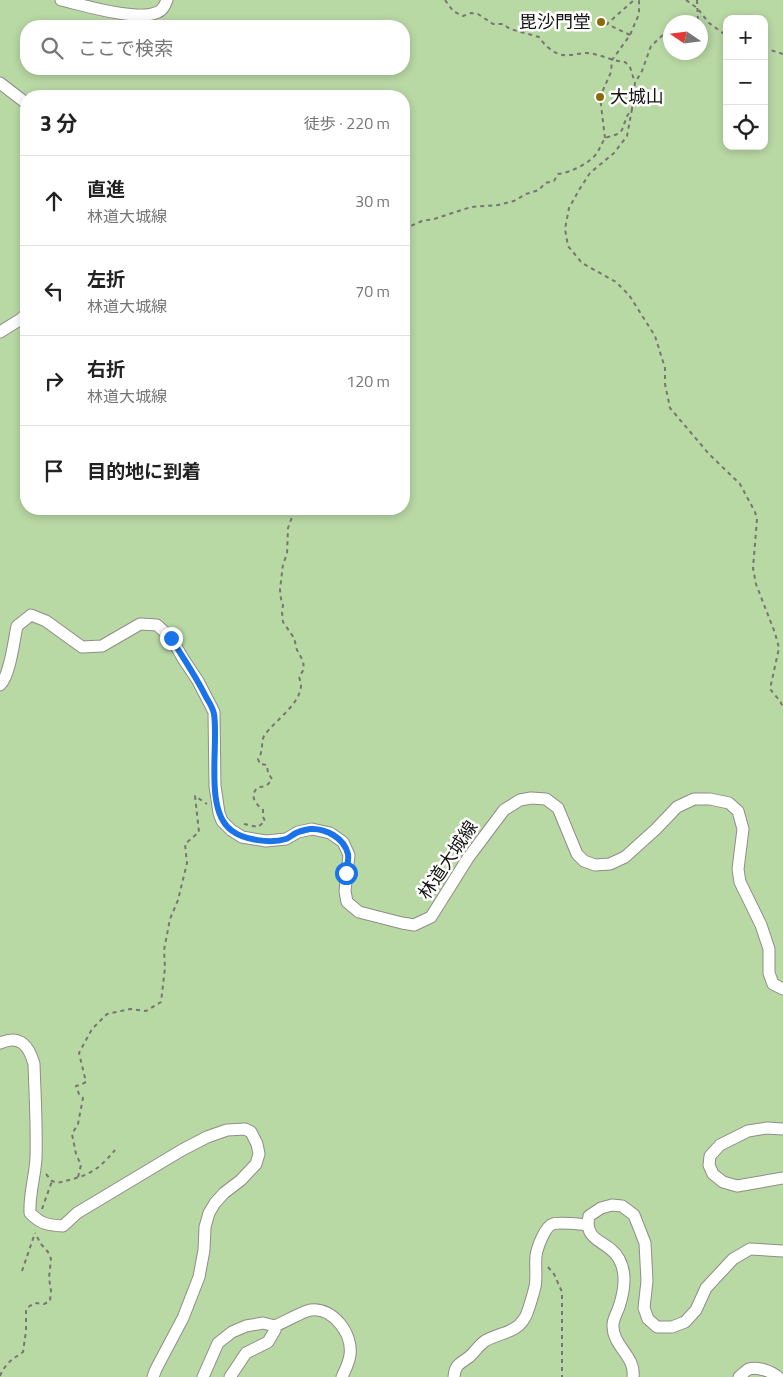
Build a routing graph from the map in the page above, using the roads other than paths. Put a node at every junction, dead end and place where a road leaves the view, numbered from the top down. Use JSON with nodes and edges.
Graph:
{"nodes":[{"id":1,"x":61,"y":0,"type":"edge"},
{"id":2,"x":167,"y":0,"type":"edge"},
{"id":3,"x":0,"y":83,"type":"edge"},
{"id":4,"x":20,"y":98,"type":"edge"},
{"id":5,"x":20,"y":320,"type":"edge"},
{"id":6,"x":0,"y":332,"type":"edge"},
{"id":7,"x":0,"y":685,"type":"edge"},
{"id":8,"x":783,"y":989,"type":"edge"},
{"id":9,"x":0,"y":1043,"type":"edge"},
{"id":10,"x":783,"y":1129,"type":"edge"},
{"id":11,"x":783,"y":1178,"type":"edge"},
{"id":12,"x":587,"y":1224,"type":"junction"},
{"id":13,"x":783,"y":1251,"type":"edge"},
{"id":14,"x":275,"y":1326,"type":"junction"},
{"id":15,"x":153,"y":1377,"type":"edge"},
{"id":16,"x":203,"y":1377,"type":"edge"},
{"id":17,"x":230,"y":1377,"type":"edge"},
{"id":18,"x":342,"y":1377,"type":"edge"},
{"id":19,"x":454,"y":1377,"type":"edge"},
{"id":20,"x":633,"y":1377,"type":"edge"},
{"id":21,"x":739,"y":1377,"type":"edge"},
{"id":22,"x":778,"y":1377,"type":"edge"}],
"edges":[{"from":1,"to":2,"type":"street"},
{"from":3,"to":4,"type":"street"},
{"from":5,"to":6,"type":"street"},
{"from":7,"to":8,"type":"street","name":"林道大城線"},
{"from":9,"to":15,"type":"street"},
{"from":10,"to":11,"type":"street"},
{"from":12,"to":13,"type":"street"},
{"from":12,"to":19,"type":"street"},
{"from":12,"to":20,"type":"street"},
{"from":14,"to":16,"type":"street"},
{"from":14,"to":17,"type":"street"},
{"from":14,"to":18,"type":"street"},
{"from":21,"to":22,"type":"street"}]}
